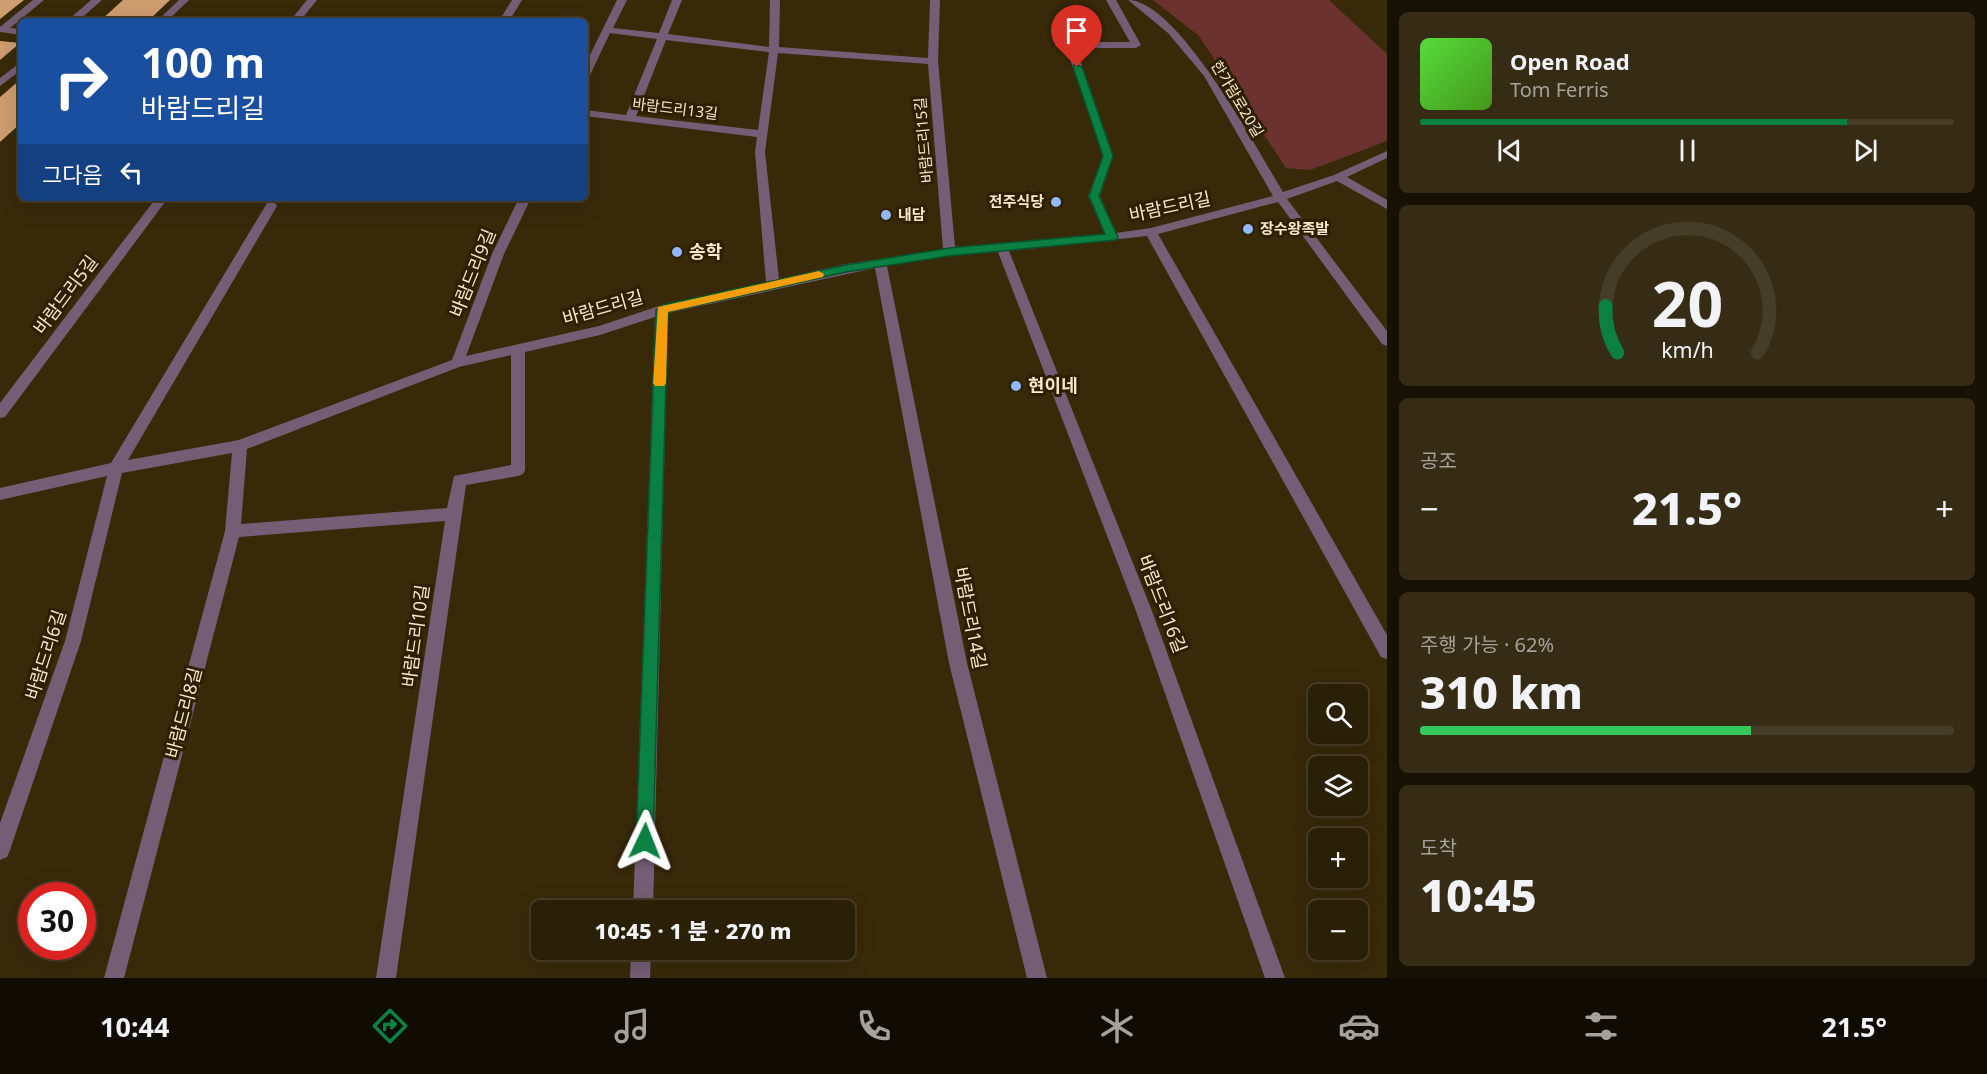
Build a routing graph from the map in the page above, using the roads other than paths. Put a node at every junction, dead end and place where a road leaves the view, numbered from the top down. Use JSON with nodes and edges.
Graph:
{"nodes":[{"id":1,"x":39,"y":0,"type":"edge"},
{"id":2,"x":97,"y":0,"type":"edge"},
{"id":3,"x":184,"y":0,"type":"edge"},
{"id":4,"x":304,"y":0,"type":"edge"},
{"id":5,"x":311,"y":0,"type":"edge"},
{"id":6,"x":517,"y":0,"type":"edge"},
{"id":7,"x":622,"y":0,"type":"edge"},
{"id":8,"x":677,"y":0,"type":"edge"},
{"id":9,"x":775,"y":0,"type":"edge"},
{"id":10,"x":935,"y":0,"type":"edge"},
{"id":11,"x":1111,"y":0,"type":"edge"},
{"id":12,"x":1133,"y":0,"type":"edge"},
{"id":13,"x":76,"y":18,"type":"edge"},
{"id":14,"x":165,"y":18,"type":"edge"},
{"id":15,"x":298,"y":18,"type":"edge"},
{"id":16,"x":506,"y":18,"type":"edge"},
{"id":17,"x":607,"y":30,"type":"junction"},
{"id":18,"x":18,"y":32,"type":"edge"},
{"id":19,"x":664,"y":37,"type":"junction"},
{"id":20,"x":774,"y":50,"type":"junction"},
{"id":21,"x":933,"y":61,"type":"junction"},
{"id":22,"x":18,"y":68,"type":"edge"},
{"id":23,"x":588,"y":69,"type":"edge"},
{"id":24,"x":0,"y":83,"type":"edge"},
{"id":25,"x":588,"y":113,"type":"edge"},
{"id":26,"x":630,"y":118,"type":"junction"},
{"id":27,"x":762,"y":134,"type":"junction"},
{"id":28,"x":1387,"y":154,"type":"edge"},
{"id":29,"x":1338,"y":177,"type":"junction"},
{"id":30,"x":1280,"y":197,"type":"junction"},
{"id":31,"x":160,"y":201,"type":"edge"},
{"id":32,"x":524,"y":201,"type":"edge"},
{"id":33,"x":1387,"y":205,"type":"edge"},
{"id":34,"x":271,"y":206,"type":"dead end"},
{"id":35,"x":1151,"y":232,"type":"junction"},
{"id":36,"x":1112,"y":237,"type":"junction"},
{"id":37,"x":1002,"y":248,"type":"junction"},
{"id":38,"x":949,"y":252,"type":"junction"},
{"id":39,"x":880,"y":263,"type":"junction"},
{"id":40,"x":773,"y":285,"type":"junction"},
{"id":41,"x":662,"y":310,"type":"junction"},
{"id":42,"x":1387,"y":341,"type":"edge"},
{"id":43,"x":518,"y":349,"type":"junction"},
{"id":44,"x":458,"y":363,"type":"junction"},
{"id":45,"x":0,"y":413,"type":"edge"},
{"id":46,"x":240,"y":446,"type":"junction"},
{"id":47,"x":116,"y":468,"type":"junction"},
{"id":48,"x":0,"y":494,"type":"edge"},
{"id":49,"x":454,"y":514,"type":"junction"},
{"id":50,"x":233,"y":531,"type":"junction"},
{"id":51,"x":1387,"y":651,"type":"edge"},
{"id":52,"x":0,"y":850,"type":"edge"},
{"id":53,"x":642,"y":900,"type":"edge"},
{"id":54,"x":641,"y":960,"type":"edge"},
{"id":55,"x":114,"y":978,"type":"edge"},
{"id":56,"x":386,"y":978,"type":"edge"},
{"id":57,"x":640,"y":978,"type":"edge"},
{"id":58,"x":1037,"y":978,"type":"edge"},
{"id":59,"x":1275,"y":978,"type":"edge"}],
"edges":[{"from":1,"to":18,"type":"street"},
{"from":2,"to":13,"type":"street"},
{"from":3,"to":14,"type":"street"},
{"from":4,"to":5,"type":"street"},
{"from":5,"to":15,"type":"street"},
{"from":6,"to":16,"type":"street"},
{"from":7,"to":17,"type":"street"},
{"from":8,"to":19,"type":"street"},
{"from":9,"to":20,"type":"street"},
{"from":10,"to":21,"type":"street","name":"바람드리15길"},
{"from":11,"to":36,"type":"street"},
{"from":12,"to":30,"type":"street","name":"한가람로20길"},
{"from":17,"to":19,"type":"street"},
{"from":17,"to":23,"type":"street"},
{"from":19,"to":20,"type":"street"},
{"from":19,"to":26,"type":"street"},
{"from":20,"to":21,"type":"street"},
{"from":20,"to":27,"type":"street"},
{"from":21,"to":38,"type":"street","name":"바람드리15길"},
{"from":22,"to":24,"type":"street"},
{"from":25,"to":26,"type":"street","name":"바람드리13길"},
{"from":26,"to":27,"type":"street","name":"바람드리13길"},
{"from":27,"to":40,"type":"street"},
{"from":28,"to":29,"type":"street","name":"바람드리길"},
{"from":29,"to":30,"type":"street","name":"바람드리길"},
{"from":29,"to":33,"type":"street"},
{"from":30,"to":35,"type":"street","name":"바람드리길"},
{"from":30,"to":42,"type":"street","name":"한가람로20길"},
{"from":31,"to":45,"type":"street","name":"바람드리5길"},
{"from":32,"to":44,"type":"street","name":"바람드리9길"},
{"from":34,"to":47,"type":"street"},
{"from":35,"to":36,"type":"street","name":"바람드리길"},
{"from":35,"to":51,"type":"street"},
{"from":36,"to":37,"type":"street","name":"바람드리길"},
{"from":37,"to":38,"type":"street","name":"바람드리길"},
{"from":37,"to":59,"type":"street","name":"바람드리16길"},
{"from":38,"to":39,"type":"street","name":"바람드리길"},
{"from":39,"to":40,"type":"street","name":"바람드리길"},
{"from":39,"to":58,"type":"street","name":"바람드리14길"},
{"from":40,"to":41,"type":"street","name":"바람드리길"},
{"from":41,"to":43,"type":"street","name":"바람드리길"},
{"from":41,"to":53,"type":"street"},
{"from":43,"to":44,"type":"street","name":"바람드리길"},
{"from":43,"to":49,"type":"street","name":"바람드리10길"},
{"from":44,"to":46,"type":"street","name":"바람드리길"},
{"from":46,"to":47,"type":"street","name":"바람드리길"},
{"from":46,"to":50,"type":"street","name":"바람드리8길"},
{"from":47,"to":48,"type":"street","name":"바람드리길"},
{"from":47,"to":52,"type":"street","name":"바람드리6길"},
{"from":49,"to":50,"type":"street"},
{"from":49,"to":56,"type":"street","name":"바람드리10길"},
{"from":50,"to":55,"type":"street","name":"바람드리8길"},
{"from":54,"to":57,"type":"street"}]}
